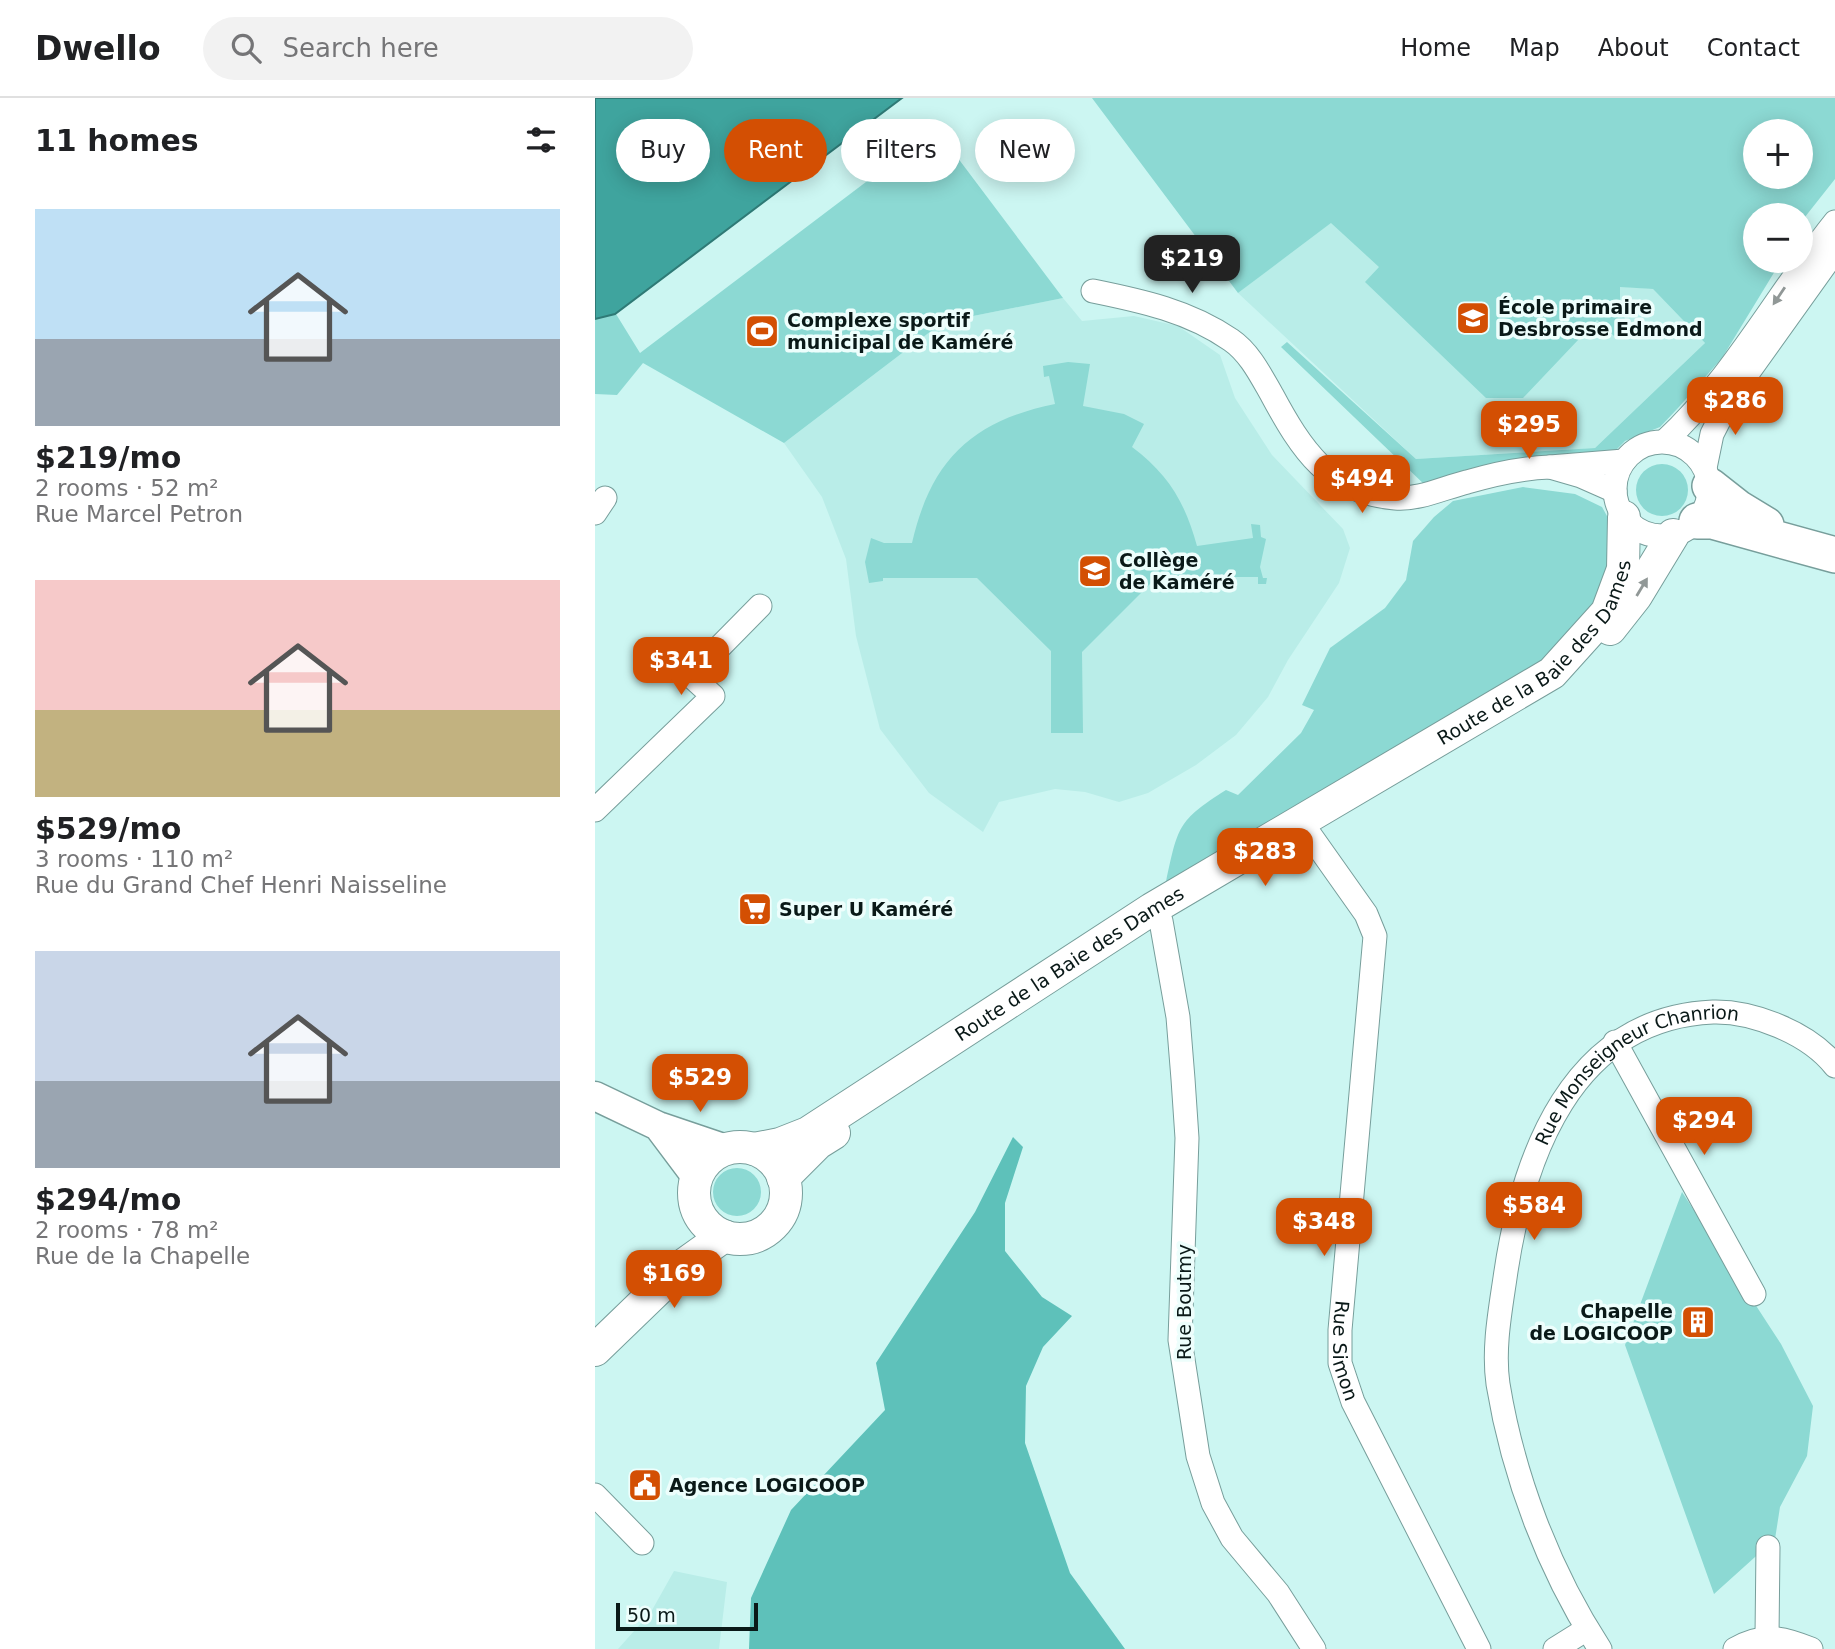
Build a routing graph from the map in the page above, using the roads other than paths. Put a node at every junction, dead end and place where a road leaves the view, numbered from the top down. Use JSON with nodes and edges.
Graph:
{"nodes":[{"id":1,"x":1835,"y":222,"type":"edge"},
{"id":2,"x":1835,"y":251,"type":"edge"},
{"id":3,"x":1093,"y":291,"type":"dead end"},
{"id":4,"x":1665,"y":441,"type":"junction"},
{"id":5,"x":1624,"y":461,"type":"junction"},
{"id":6,"x":1550,"y":467,"type":"junction"},
{"id":7,"x":1707,"y":477,"type":"junction"},
{"id":8,"x":1619,"y":504,"type":"junction"},
{"id":9,"x":1685,"y":528,"type":"junction"},
{"id":10,"x":1823,"y":553,"type":"edge"},
{"id":11,"x":760,"y":606,"type":"dead end"},
{"id":12,"x":595,"y":810,"type":"edge"},
{"id":13,"x":1308,"y":832,"type":"junction"},
{"id":14,"x":1161,"y":921,"type":"junction"},
{"id":15,"x":1615,"y":1042,"type":"junction"},
{"id":16,"x":1835,"y":1066,"type":"edge"},
{"id":17,"x":595,"y":1097,"type":"edge"},
{"id":18,"x":659,"y":1126,"type":"junction"},
{"id":19,"x":740,"y":1149,"type":"junction"},
{"id":20,"x":697,"y":1178,"type":"junction"},
{"id":21,"x":783,"y":1178,"type":"junction"},
{"id":22,"x":700,"y":1216,"type":"junction"},
{"id":23,"x":725,"y":1236,"type":"junction"},
{"id":24,"x":1754,"y":1294,"type":"dead end"},
{"id":25,"x":595,"y":1327,"type":"edge"},
{"id":26,"x":595,"y":1350,"type":"edge"},
{"id":27,"x":595,"y":1495,"type":"edge"},
{"id":28,"x":642,"y":1543,"type":"dead end"},
{"id":29,"x":1768,"y":1547,"type":"dead end"},
{"id":30,"x":1587,"y":1629,"type":"junction"},
{"id":31,"x":1767,"y":1636,"type":"junction"},
{"id":32,"x":1314,"y":1649,"type":"edge"},
{"id":33,"x":1479,"y":1649,"type":"edge"},
{"id":34,"x":1555,"y":1649,"type":"edge"},
{"id":35,"x":1600,"y":1649,"type":"edge"},
{"id":36,"x":1735,"y":1649,"type":"edge"},
{"id":37,"x":1811,"y":1649,"type":"edge"}],
"edges":[{"from":1,"to":4,"type":"street","one_way":true},
{"from":2,"to":7,"type":"street"},
{"from":3,"to":6,"type":"street"},
{"from":4,"to":5,"type":"street"},
{"from":4,"to":7,"type":"street"},
{"from":5,"to":6,"type":"street"},
{"from":5,"to":8,"type":"street"},
{"from":6,"to":8,"type":"street"},
{"from":7,"to":9,"type":"street"},
{"from":7,"to":10,"type":"main road"},
{"from":8,"to":9,"type":"street"},
{"from":8,"to":19,"type":"main road","name":"Route de la Baie des Dames"},
{"from":9,"to":10,"type":"main road"},
{"from":13,"to":9,"type":"main road","name":"Route de la Baie des Dames","one_way":true},
{"from":11,"to":12,"type":"street"},
{"from":13,"to":14,"type":"main road","name":"Route de la Baie des Dames"},
{"from":13,"to":33,"type":"street","name":"Rue Simon"},
{"from":14,"to":21,"type":"main road","name":"Route de la Baie des Dames"},
{"from":14,"to":32,"type":"street","name":"Rue Boutmy"},
{"from":15,"to":16,"type":"street","name":"Rue Monseigneur Chanrion"},
{"from":15,"to":24,"type":"street"},
{"from":15,"to":30,"type":"street","name":"Rue Monseigneur Chanrion"},
{"from":17,"to":18,"type":"street"},
{"from":18,"to":19,"type":"street"},
{"from":18,"to":20,"type":"street"},
{"from":19,"to":20,"type":"main road"},
{"from":19,"to":21,"type":"main road"},
{"from":20,"to":22,"type":"main road"},
{"from":21,"to":23,"type":"main road"},
{"from":22,"to":23,"type":"main road"},
{"from":22,"to":25,"type":"main road"},
{"from":23,"to":26,"type":"main road"},
{"from":27,"to":28,"type":"street"},
{"from":29,"to":31,"type":"street"},
{"from":30,"to":34,"type":"street"},
{"from":30,"to":35,"type":"street","name":"Rue Monseigneur Chanrion"},
{"from":31,"to":36,"type":"street"},
{"from":31,"to":37,"type":"street"}]}
